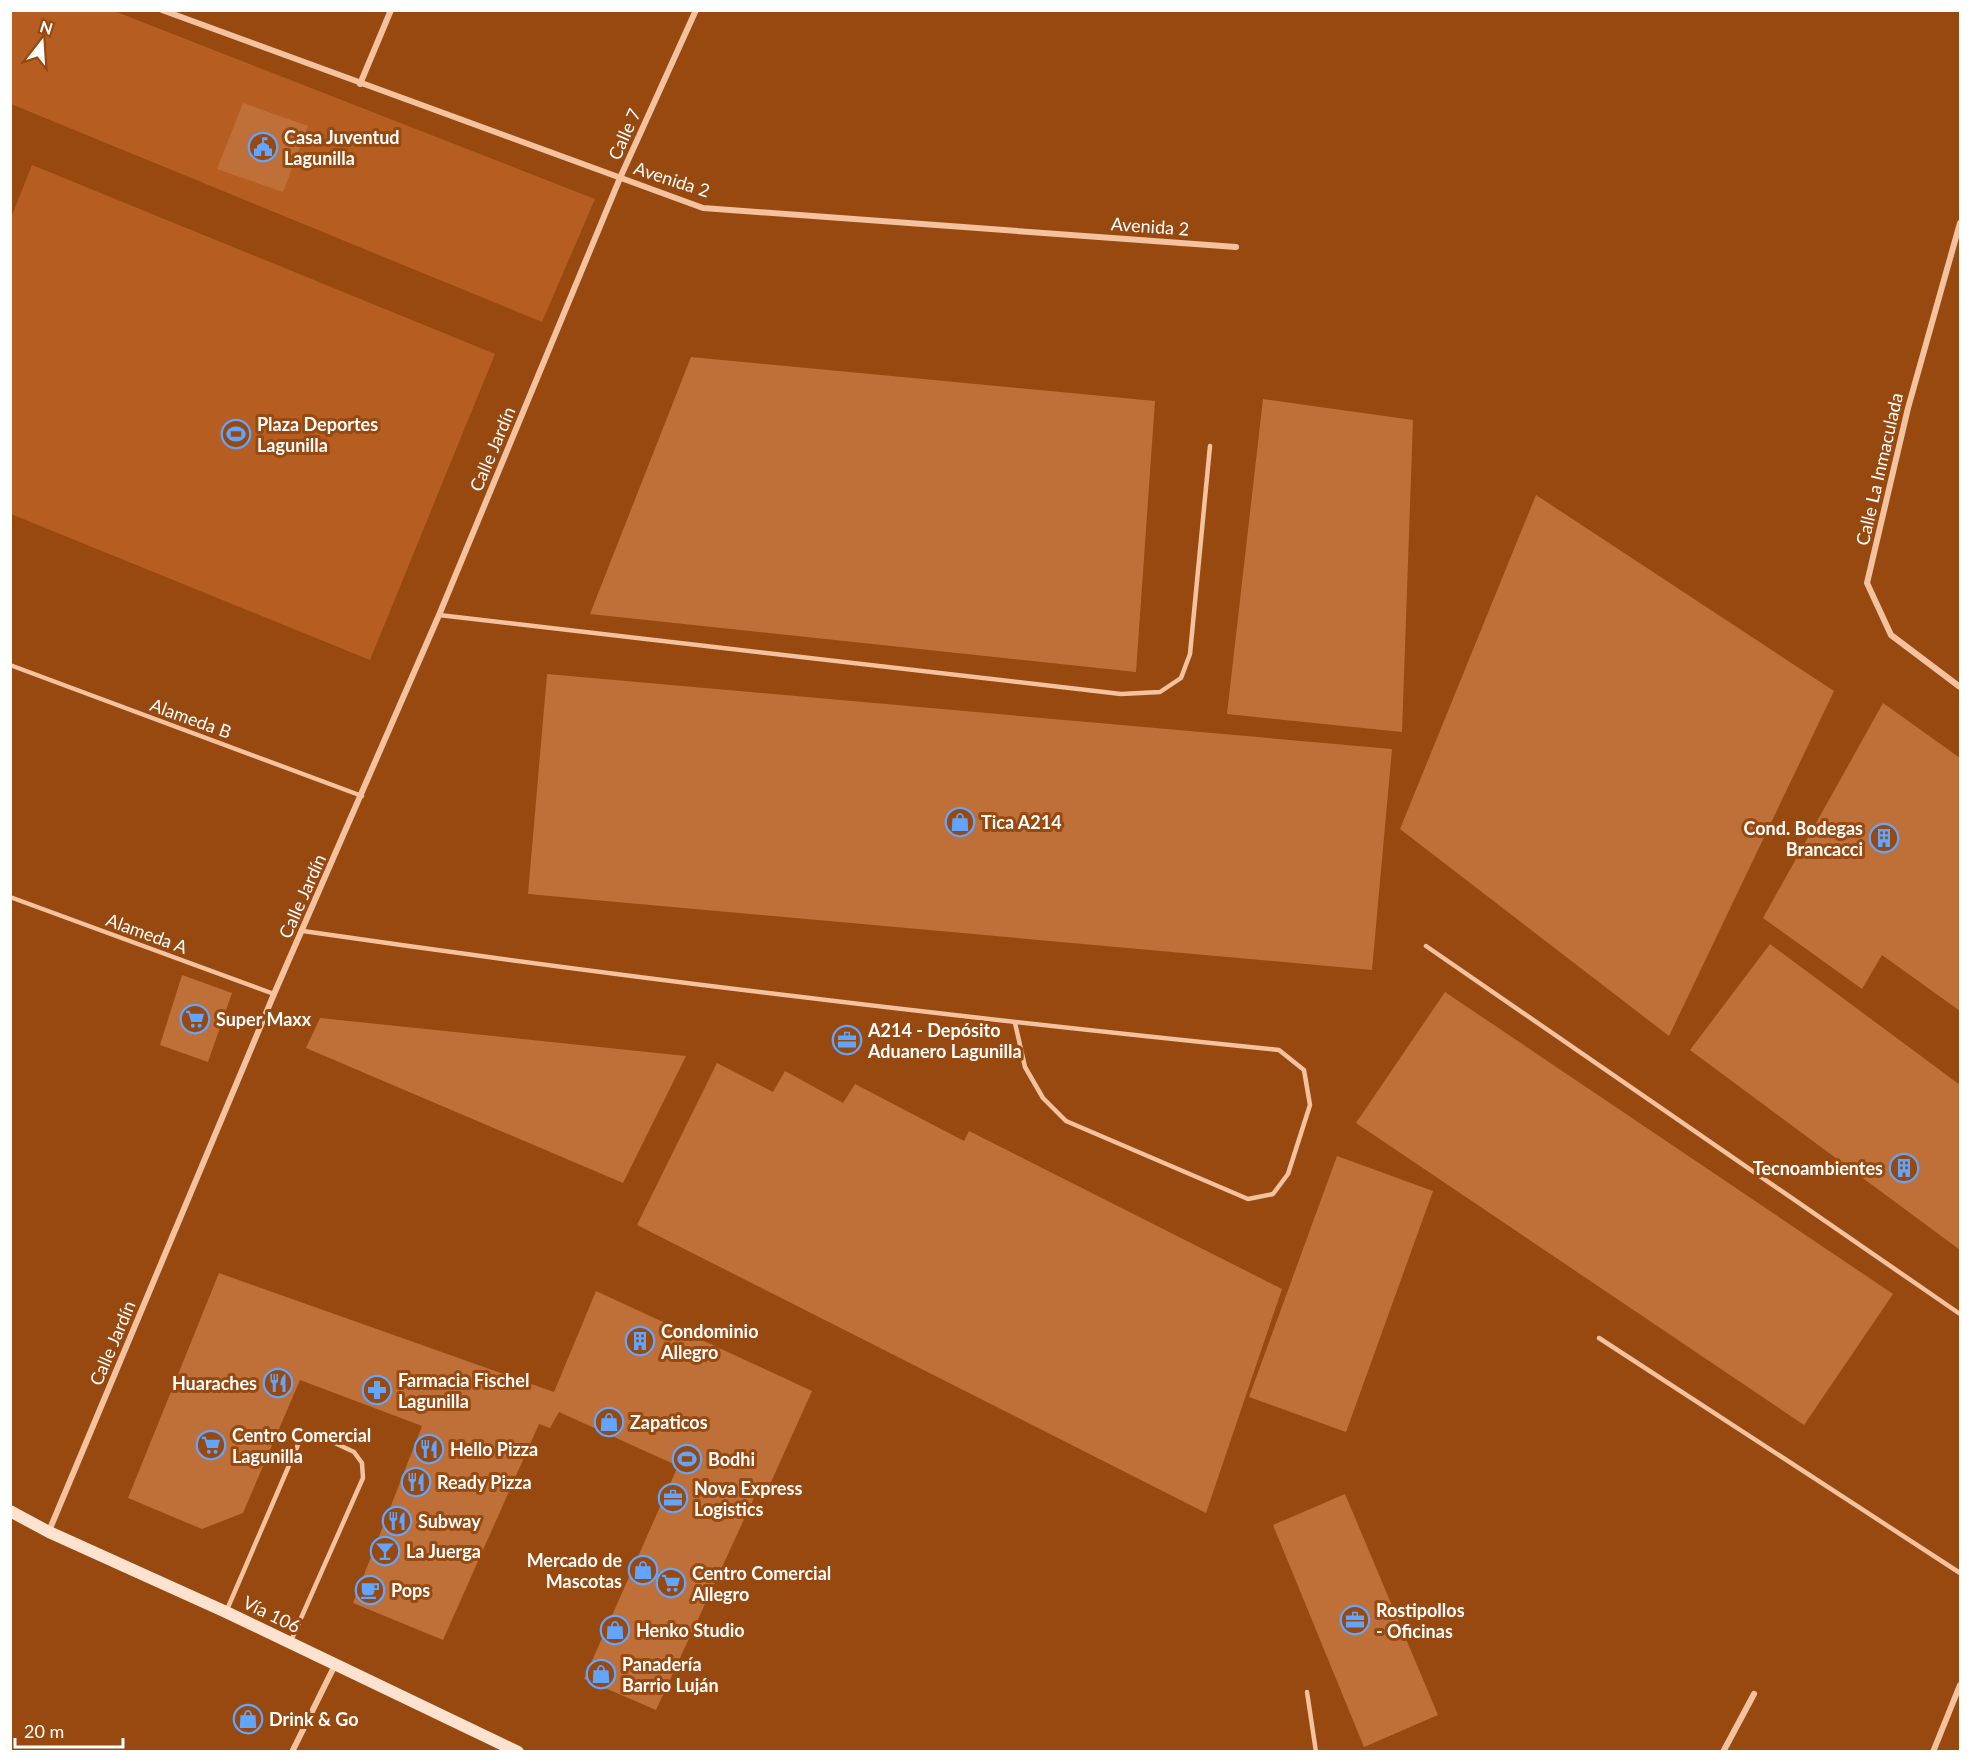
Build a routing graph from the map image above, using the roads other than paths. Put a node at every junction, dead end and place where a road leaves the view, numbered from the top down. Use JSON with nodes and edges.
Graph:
{"nodes":[{"id":1,"x":162,"y":10,"type":"edge"},
{"id":2,"x":391,"y":10,"type":"edge"},
{"id":3,"x":696,"y":10,"type":"edge"},
{"id":4,"x":360,"y":84,"type":"junction"},
{"id":5,"x":620,"y":178,"type":"junction"},
{"id":6,"x":1960,"y":223,"type":"edge"},
{"id":7,"x":1236,"y":247,"type":"dead end"},
{"id":8,"x":582,"y":271,"type":"joint"},
{"id":9,"x":1210,"y":446,"type":"dead end"},
{"id":10,"x":439,"y":615,"type":"junction"},
{"id":11,"x":10,"y":665,"type":"edge"},
{"id":12,"x":1960,"y":687,"type":"edge"},
{"id":13,"x":362,"y":796,"type":"junction"},
{"id":14,"x":10,"y":897,"type":"edge"},
{"id":15,"x":303,"y":931,"type":"junction"},
{"id":16,"x":1425,"y":946,"type":"dead end"},
{"id":17,"x":274,"y":994,"type":"junction"},
{"id":18,"x":1015,"y":1023,"type":"junction"},
{"id":19,"x":1960,"y":1314,"type":"edge"},
{"id":20,"x":1599,"y":1338,"type":"dead end"},
{"id":21,"x":10,"y":1511,"type":"edge"},
{"id":22,"x":49,"y":1532,"type":"junction"},
{"id":23,"x":1960,"y":1573,"type":"edge"},
{"id":24,"x":226,"y":1612,"type":"junction"},
{"id":25,"x":290,"y":1643,"type":"junction"},
{"id":26,"x":335,"y":1665,"type":"junction"},
{"id":27,"x":1960,"y":1685,"type":"edge"},
{"id":28,"x":1307,"y":1692,"type":"dead end"},
{"id":29,"x":1754,"y":1694,"type":"dead end"},
{"id":30,"x":292,"y":1752,"type":"edge"},
{"id":31,"x":518,"y":1752,"type":"edge"},
{"id":32,"x":1316,"y":1752,"type":"edge"},
{"id":33,"x":1723,"y":1752,"type":"edge"},
{"id":34,"x":1933,"y":1752,"type":"edge"}],
"edges":[{"from":1,"to":4,"type":"street","name":"Avenida 2"},
{"from":2,"to":4,"type":"street"},
{"from":3,"to":5,"type":"street","name":"Calle 7"},
{"from":4,"to":5,"type":"street","name":"Avenida 2"},
{"from":5,"to":7,"type":"street","name":"Avenida 2"},
{"from":5,"to":8,"type":"street","name":"Calle 7"},
{"from":6,"to":12,"type":"street","name":"Calle La Inmaculada"},
{"from":8,"to":10,"type":"street","name":"Calle Jardín"},
{"from":9,"to":10,"type":"lane"},
{"from":10,"to":13,"type":"street","name":"Calle Jardín"},
{"from":11,"to":13,"type":"lane","name":"Alameda B"},
{"from":13,"to":15,"type":"street","name":"Calle Jardín"},
{"from":14,"to":17,"type":"lane","name":"Alameda A"},
{"from":15,"to":17,"type":"street","name":"Calle Jardín"},
{"from":15,"to":18,"type":"lane"},
{"from":16,"to":19,"type":"lane"},
{"from":17,"to":22,"type":"street","name":"Calle Jardín"},
{"from":18,"to":18,"type":"lane"},
{"from":20,"to":23,"type":"lane"},
{"from":21,"to":22,"type":"main road","name":"Vía 106"},
{"from":22,"to":24,"type":"main road","name":"Vía 106"},
{"from":24,"to":25,"type":"main road","name":"Vía 106"},
{"from":24,"to":25,"type":"lane"},
{"from":25,"to":26,"type":"main road","name":"Vía 106"},
{"from":26,"to":30,"type":"street"},
{"from":26,"to":31,"type":"main road","name":"Vía 106"},
{"from":27,"to":34,"type":"street"},
{"from":28,"to":32,"type":"lane"},
{"from":29,"to":33,"type":"street"}]}
